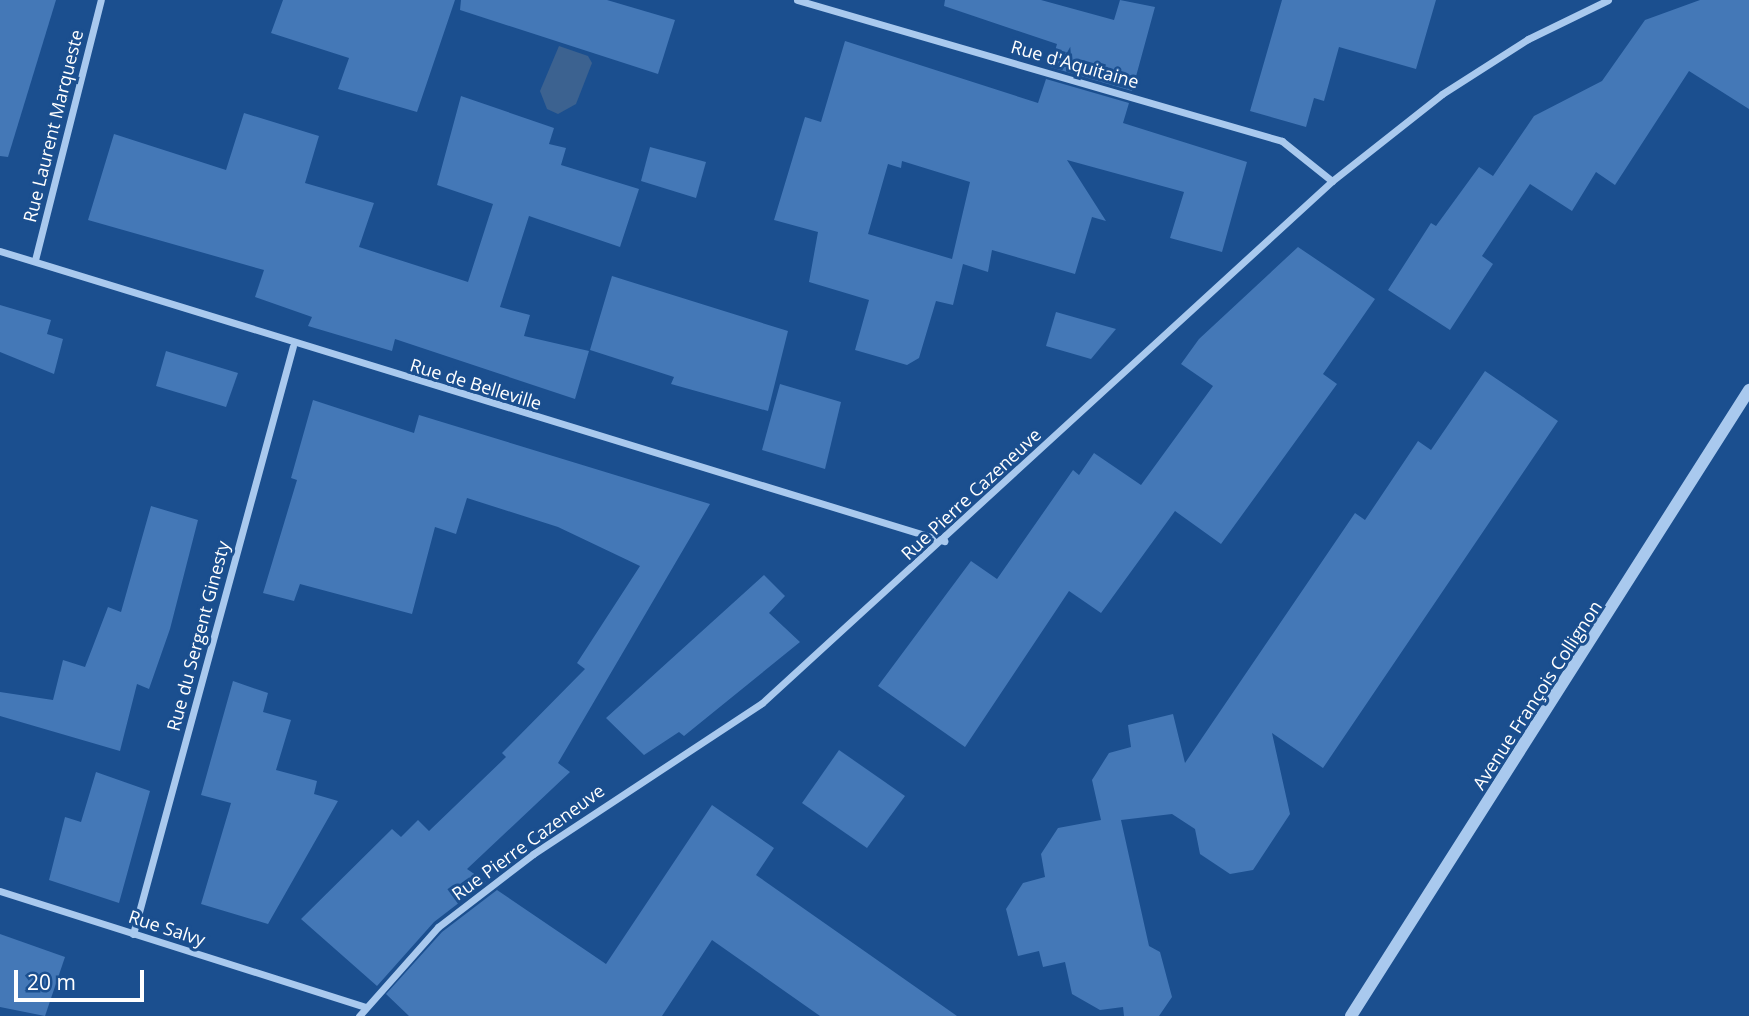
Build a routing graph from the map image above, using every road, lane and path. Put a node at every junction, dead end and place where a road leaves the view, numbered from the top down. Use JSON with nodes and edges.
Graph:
{"nodes":[{"id":1,"x":101,"y":0,"type":"edge"},
{"id":2,"x":797,"y":0,"type":"edge"},
{"id":3,"x":1608,"y":0,"type":"edge"},
{"id":4,"x":1332,"y":181,"type":"junction"},
{"id":5,"x":0,"y":251,"type":"edge"},
{"id":6,"x":35,"y":260,"type":"junction"},
{"id":7,"x":293,"y":345,"type":"junction"},
{"id":8,"x":1749,"y":390,"type":"edge"},
{"id":9,"x":944,"y":541,"type":"junction"},
{"id":10,"x":0,"y":891,"type":"edge"},
{"id":11,"x":133,"y":934,"type":"junction"},
{"id":12,"x":365,"y":1007,"type":"junction"},
{"id":13,"x":359,"y":1016,"type":"edge"},
{"id":14,"x":1350,"y":1016,"type":"edge"}],
"edges":[{"from":1,"to":6,"type":"street","name":"Rue Laurent Marqueste"},
{"from":2,"to":4,"type":"street","name":"Rue d'Aquitaine"},
{"from":3,"to":4,"type":"street","name":"Rue Pierre Cazeneuve"},
{"from":4,"to":9,"type":"street","name":"Rue Pierre Cazeneuve"},
{"from":5,"to":6,"type":"street","name":"Rue de Belleville"},
{"from":6,"to":7,"type":"street","name":"Rue de Belleville"},
{"from":7,"to":9,"type":"street","name":"Rue de Belleville"},
{"from":7,"to":11,"type":"street","name":"Rue du Sergent Ginesty"},
{"from":8,"to":14,"type":"street","name":"Avenue François Collignon"},
{"from":9,"to":12,"type":"street","name":"Rue Pierre Cazeneuve"},
{"from":10,"to":11,"type":"street","name":"Rue Salvy"},
{"from":11,"to":12,"type":"street","name":"Rue Salvy"},
{"from":12,"to":13,"type":"street","name":"Rue Pierre Cazeneuve"}]}
